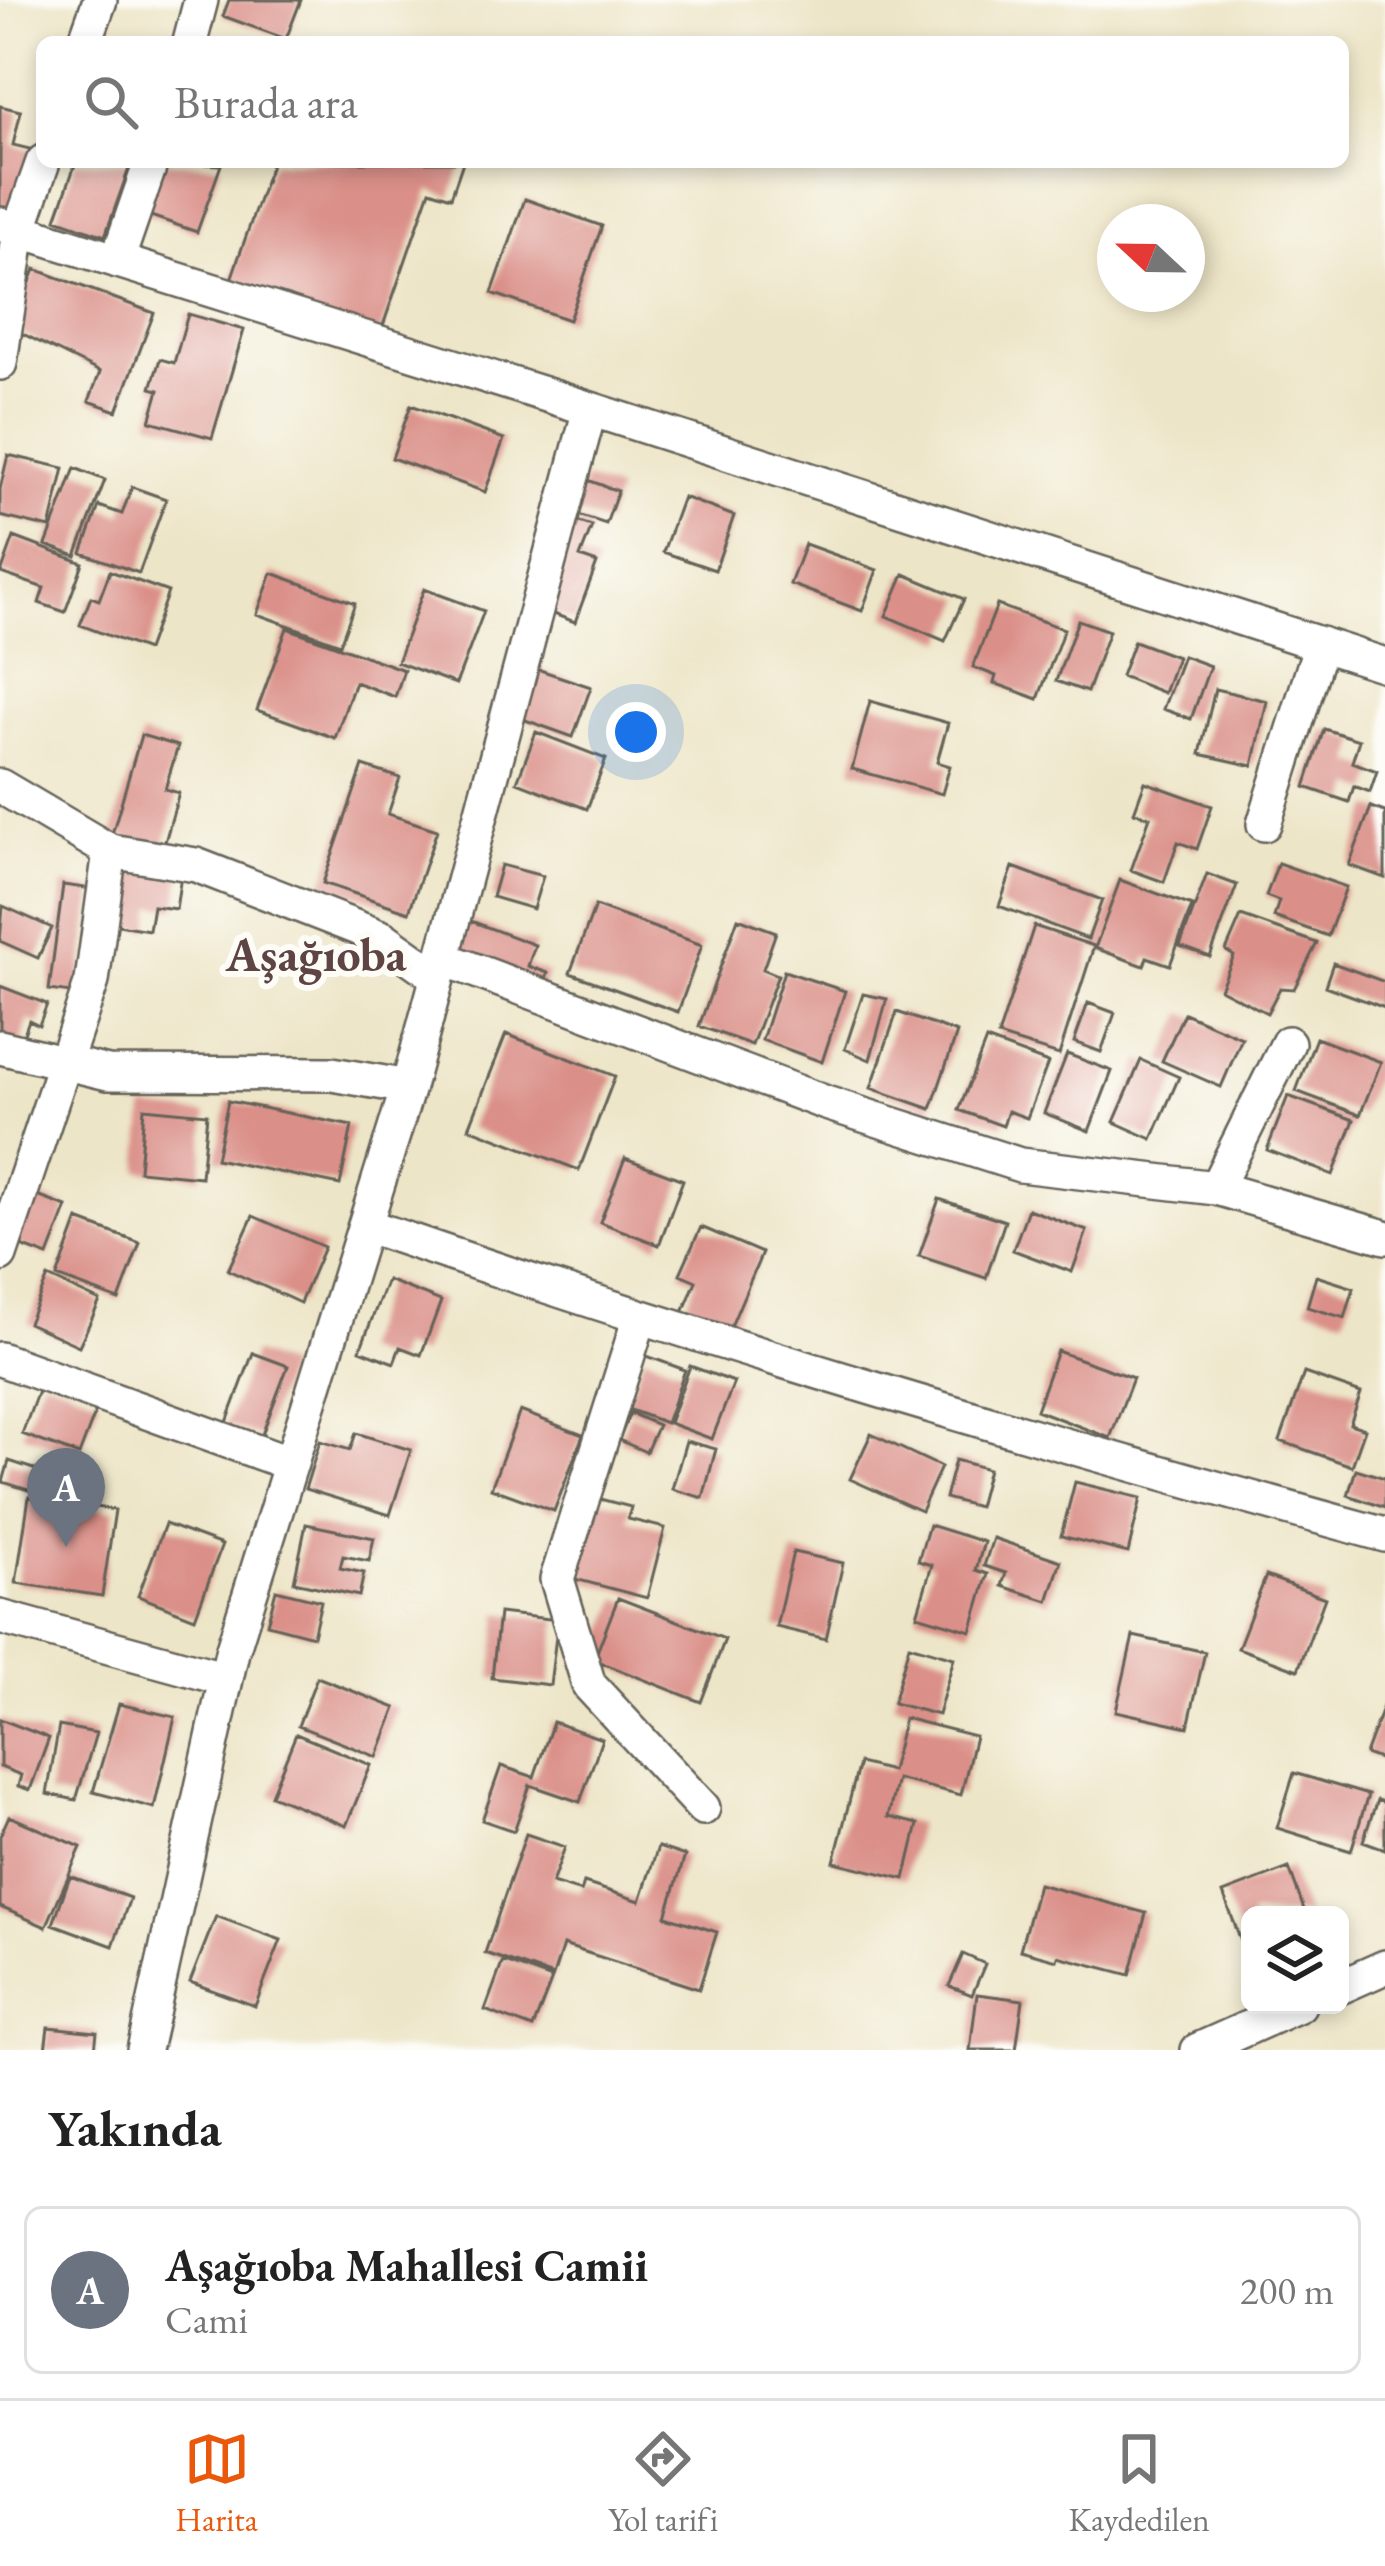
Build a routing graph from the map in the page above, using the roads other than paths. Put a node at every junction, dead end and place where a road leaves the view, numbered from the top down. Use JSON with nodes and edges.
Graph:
{"nodes":[{"id":1,"x":100,"y":0,"type":"edge"},
{"id":2,"x":201,"y":0,"type":"edge"},
{"id":3,"x":87,"y":36,"type":"edge"},
{"id":4,"x":192,"y":36,"type":"edge"},
{"id":5,"x":40,"y":168,"type":"edge"},
{"id":6,"x":149,"y":168,"type":"edge"},
{"id":7,"x":10,"y":227,"type":"edge"},
{"id":8,"x":117,"y":260,"type":"junction"},
{"id":9,"x":0,"y":363,"type":"edge"},
{"id":10,"x":590,"y":409,"type":"junction"},
{"id":11,"x":1321,"y":644,"type":"junction"},
{"id":12,"x":1385,"y":665,"type":"edge"},
{"id":13,"x":0,"y":786,"type":"edge"},
{"id":14,"x":1264,"y":824,"type":"dead end"},
{"id":15,"x":110,"y":851,"type":"junction"},
{"id":16,"x":442,"y":958,"type":"junction"},
{"id":17,"x":1288,"y":1043,"type":"dead end"},
{"id":18,"x":0,"y":1047,"type":"edge"},
{"id":19,"x":62,"y":1062,"type":"junction"},
{"id":20,"x":408,"y":1087,"type":"junction"},
{"id":21,"x":1216,"y":1187,"type":"junction"},
{"id":22,"x":365,"y":1225,"type":"junction"},
{"id":23,"x":1385,"y":1237,"type":"edge"},
{"id":24,"x":0,"y":1255,"type":"edge"},
{"id":25,"x":640,"y":1317,"type":"junction"},
{"id":26,"x":0,"y":1359,"type":"edge"},
{"id":27,"x":291,"y":1464,"type":"junction"},
{"id":28,"x":1385,"y":1535,"type":"edge"},
{"id":29,"x":0,"y":1616,"type":"edge"},
{"id":30,"x":226,"y":1679,"type":"junction"},
{"id":31,"x":703,"y":1808,"type":"dead end"},
{"id":32,"x":1385,"y":1966,"type":"edge"},
{"id":33,"x":1349,"y":1983,"type":"edge"},
{"id":34,"x":1279,"y":2014,"type":"edge"},
{"id":35,"x":144,"y":2050,"type":"edge"},
{"id":36,"x":1198,"y":2050,"type":"edge"}],
"edges":[{"from":1,"to":3,"type":"street"},
{"from":2,"to":4,"type":"street"},
{"from":5,"to":7,"type":"street"},
{"from":6,"to":8,"type":"street"},
{"from":7,"to":8,"type":"street"},
{"from":7,"to":9,"type":"street"},
{"from":8,"to":10,"type":"street"},
{"from":10,"to":11,"type":"street"},
{"from":10,"to":16,"type":"street"},
{"from":11,"to":12,"type":"street"},
{"from":11,"to":14,"type":"street"},
{"from":13,"to":15,"type":"street"},
{"from":15,"to":16,"type":"street"},
{"from":15,"to":19,"type":"street"},
{"from":16,"to":20,"type":"street"},
{"from":16,"to":21,"type":"street"},
{"from":17,"to":21,"type":"street"},
{"from":18,"to":19,"type":"street"},
{"from":19,"to":20,"type":"street"},
{"from":19,"to":24,"type":"street"},
{"from":20,"to":22,"type":"street"},
{"from":21,"to":23,"type":"street"},
{"from":22,"to":25,"type":"street"},
{"from":22,"to":27,"type":"street"},
{"from":25,"to":28,"type":"street"},
{"from":25,"to":31,"type":"street"},
{"from":26,"to":27,"type":"street"},
{"from":27,"to":30,"type":"street"},
{"from":29,"to":30,"type":"street"},
{"from":30,"to":35,"type":"street"},
{"from":32,"to":33,"type":"street"},
{"from":34,"to":36,"type":"street"}]}
